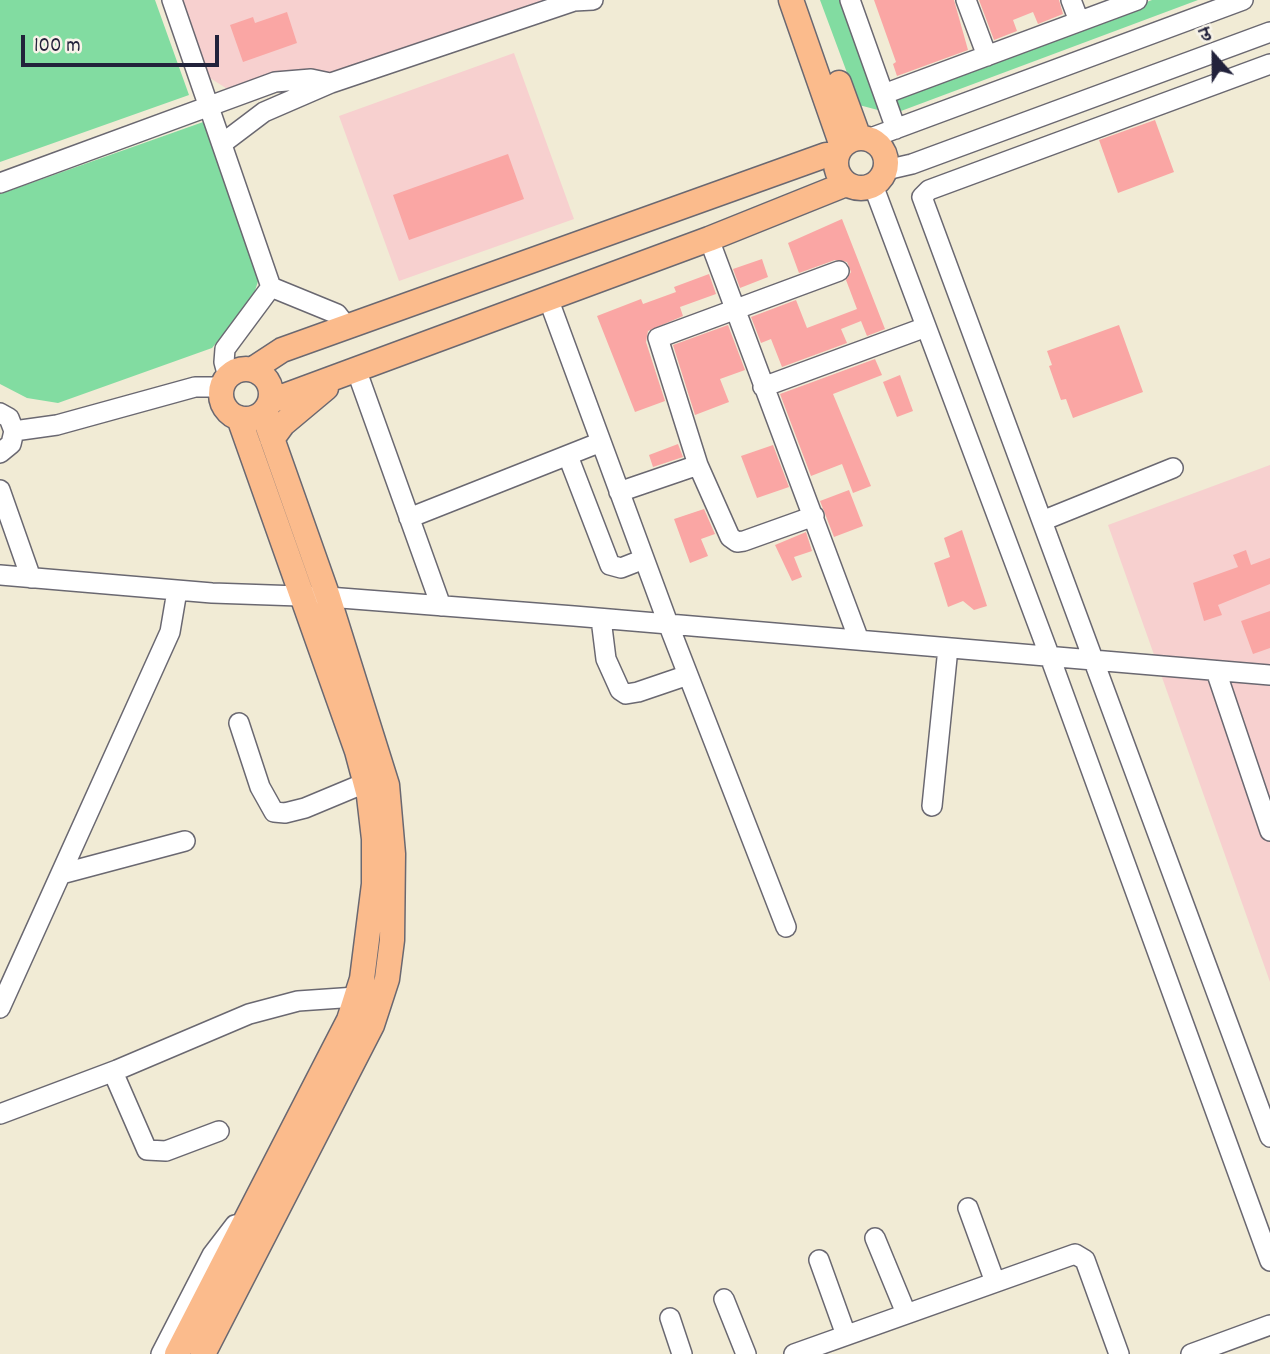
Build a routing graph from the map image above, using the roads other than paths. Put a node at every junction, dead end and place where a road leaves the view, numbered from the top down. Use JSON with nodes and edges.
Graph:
{"nodes":[{"id":1,"x":172,"y":0,"type":"edge"},
{"id":2,"x":583,"y":0,"type":"edge"},
{"id":3,"x":791,"y":0,"type":"edge"},
{"id":4,"x":808,"y":0,"type":"edge"},
{"id":5,"x":850,"y":0,"type":"edge"},
{"id":6,"x":966,"y":0,"type":"edge"},
{"id":7,"x":1071,"y":0,"type":"edge"},
{"id":8,"x":1137,"y":0,"type":"edge"},
{"id":9,"x":1243,"y":0,"type":"edge"},
{"id":10,"x":1079,"y":21,"type":"junction"},
{"id":11,"x":1270,"y":32,"type":"edge"},
{"id":12,"x":986,"y":56,"type":"junction"},
{"id":13,"x":1270,"y":64,"type":"edge"},
{"id":14,"x":331,"y":83,"type":"junction"},
{"id":15,"x":884,"y":94,"type":"junction"},
{"id":16,"x":211,"y":106,"type":"junction"},
{"id":17,"x":896,"y":129,"type":"junction"},
{"id":18,"x":223,"y":143,"type":"junction"},
{"id":19,"x":851,"y":145,"type":"junction"},
{"id":20,"x":879,"y":178,"type":"junction"},
{"id":21,"x":0,"y":184,"type":"edge"},
{"id":22,"x":846,"y":184,"type":"junction"},
{"id":23,"x":710,"y":198,"type":"junction"},
{"id":24,"x":716,"y":236,"type":"junction"},
{"id":25,"x":839,"y":271,"type":"dead end"},
{"id":26,"x":271,"y":287,"type":"junction"},
{"id":27,"x":548,"y":298,"type":"junction"},
{"id":28,"x":733,"y":309,"type":"junction"},
{"id":29,"x":347,"y":327,"type":"junction"},
{"id":30,"x":926,"y":327,"type":"junction"},
{"id":31,"x":253,"y":369,"type":"junction"},
{"id":32,"x":351,"y":371,"type":"junction"},
{"id":33,"x":225,"y":382,"type":"junction"},
{"id":34,"x":763,"y":387,"type":"junction"},
{"id":35,"x":258,"y":411,"type":"junction"},
{"id":36,"x":0,"y":413,"type":"edge"},
{"id":37,"x":14,"y":431,"type":"junction"},
{"id":38,"x":272,"y":439,"type":"junction"},
{"id":39,"x":601,"y":442,"type":"junction"},
{"id":40,"x":0,"y":453,"type":"edge"},
{"id":41,"x":568,"y":456,"type":"junction"},
{"id":42,"x":698,"y":464,"type":"junction"},
{"id":43,"x":1173,"y":468,"type":"dead end"},
{"id":44,"x":0,"y":490,"type":"edge"},
{"id":45,"x":619,"y":492,"type":"junction"},
{"id":46,"x":814,"y":516,"type":"junction"},
{"id":47,"x":409,"y":518,"type":"junction"},
{"id":48,"x":1042,"y":520,"type":"junction"},
{"id":49,"x":644,"y":559,"type":"junction"},
{"id":50,"x":0,"y":575,"type":"edge"},
{"id":51,"x":31,"y":578,"type":"junction"},
{"id":52,"x":177,"y":591,"type":"junction"},
{"id":53,"x":316,"y":597,"type":"junction"},
{"id":54,"x":441,"y":606,"type":"junction"},
{"id":55,"x":601,"y":619,"type":"junction"},
{"id":56,"x":669,"y":626,"type":"junction"},
{"id":57,"x":859,"y":640,"type":"junction"},
{"id":58,"x":948,"y":648,"type":"junction"},
{"id":59,"x":1050,"y":657,"type":"junction"},
{"id":60,"x":1094,"y":660,"type":"junction"},
{"id":61,"x":1216,"y":671,"type":"junction"},
{"id":62,"x":688,"y":675,"type":"junction"},
{"id":63,"x":1270,"y":675,"type":"edge"},
{"id":64,"x":239,"y":723,"type":"dead end"},
{"id":65,"x":365,"y":783,"type":"junction"},
{"id":66,"x":932,"y":806,"type":"dead end"},
{"id":67,"x":1270,"y":831,"type":"edge"},
{"id":68,"x":185,"y":841,"type":"dead end"},
{"id":69,"x":61,"y":874,"type":"junction"},
{"id":70,"x":786,"y":927,"type":"dead end"},
{"id":71,"x":356,"y":997,"type":"junction"},
{"id":72,"x":0,"y":1008,"type":"edge"},
{"id":73,"x":113,"y":1072,"type":"junction"},
{"id":74,"x":0,"y":1114,"type":"edge"},
{"id":75,"x":219,"y":1130,"type":"dead end"},
{"id":76,"x":1270,"y":1137,"type":"edge"},
{"id":77,"x":968,"y":1208,"type":"dead end"},
{"id":78,"x":251,"y":1209,"type":"junction"},
{"id":79,"x":276,"y":1214,"type":"junction"},
{"id":80,"x":875,"y":1238,"type":"dead end"},
{"id":81,"x":819,"y":1260,"type":"dead end"},
{"id":82,"x":1270,"y":1261,"type":"edge"},
{"id":83,"x":995,"y":1282,"type":"junction"},
{"id":84,"x":724,"y":1299,"type":"dead end"},
{"id":85,"x":906,"y":1313,"type":"junction"},
{"id":86,"x":670,"y":1318,"type":"dead end"},
{"id":87,"x":1270,"y":1325,"type":"edge"},
{"id":88,"x":846,"y":1335,"type":"junction"},
{"id":89,"x":161,"y":1354,"type":"edge"},
{"id":90,"x":177,"y":1354,"type":"edge"},
{"id":91,"x":202,"y":1354,"type":"edge"},
{"id":92,"x":212,"y":1354,"type":"edge"},
{"id":93,"x":682,"y":1354,"type":"edge"},
{"id":94,"x":746,"y":1354,"type":"edge"},
{"id":95,"x":794,"y":1354,"type":"edge"},
{"id":96,"x":1119,"y":1354,"type":"edge"},
{"id":97,"x":1191,"y":1354,"type":"edge"}],
"edges":[{"from":1,"to":16,"type":"street"},
{"from":2,"to":14,"type":"street"},
{"from":3,"to":19,"type":"main road"},
{"from":4,"to":19,"type":"main road"},
{"from":5,"to":15,"type":"street"},
{"from":6,"to":12,"type":"street"},
{"from":7,"to":10,"type":"street"},
{"from":8,"to":10,"type":"street"},
{"from":9,"to":17,"type":"street"},
{"from":10,"to":12,"type":"street"},
{"from":11,"to":20,"type":"street"},
{"from":12,"to":15,"type":"street"},
{"from":13,"to":48,"type":"street"},
{"from":14,"to":16,"type":"street"},
{"from":14,"to":18,"type":"street"},
{"from":15,"to":17,"type":"street"},
{"from":16,"to":18,"type":"street"},
{"from":16,"to":21,"type":"street"},
{"from":17,"to":19,"type":"street"},
{"from":18,"to":26,"type":"street"},
{"from":19,"to":20,"type":"main road"},
{"from":19,"to":22,"type":"main road"},
{"from":19,"to":23,"type":"main road"},
{"from":20,"to":22,"type":"main road"},
{"from":20,"to":30,"type":"street"},
{"from":22,"to":24,"type":"main road"},
{"from":23,"to":24,"type":"main road"},
{"from":23,"to":29,"type":"main road"},
{"from":24,"to":27,"type":"main road"},
{"from":24,"to":28,"type":"street"},
{"from":25,"to":28,"type":"street"},
{"from":26,"to":29,"type":"street"},
{"from":26,"to":33,"type":"street"},
{"from":27,"to":32,"type":"main road"},
{"from":27,"to":39,"type":"street"},
{"from":28,"to":34,"type":"street"},
{"from":28,"to":42,"type":"street"},
{"from":29,"to":31,"type":"main road"},
{"from":30,"to":34,"type":"street"},
{"from":30,"to":59,"type":"street"},
{"from":31,"to":33,"type":"main road"},
{"from":31,"to":35,"type":"main road"},
{"from":32,"to":35,"type":"main road"},
{"from":32,"to":38,"type":"main road"},
{"from":32,"to":47,"type":"street"},
{"from":33,"to":35,"type":"main road"},
{"from":33,"to":37,"type":"street"},
{"from":34,"to":46,"type":"street"},
{"from":35,"to":38,"type":"main road"},
{"from":35,"to":53,"type":"main road"},
{"from":36,"to":37,"type":"street"},
{"from":37,"to":40,"type":"street"},
{"from":38,"to":53,"type":"main road"},
{"from":39,"to":41,"type":"street"},
{"from":39,"to":45,"type":"street"},
{"from":41,"to":47,"type":"street"},
{"from":41,"to":49,"type":"street"},
{"from":42,"to":45,"type":"street"},
{"from":42,"to":46,"type":"street"},
{"from":43,"to":48,"type":"street"},
{"from":44,"to":51,"type":"street"},
{"from":45,"to":49,"type":"street"},
{"from":46,"to":57,"type":"street"},
{"from":47,"to":54,"type":"street"},
{"from":48,"to":60,"type":"street"},
{"from":49,"to":56,"type":"street"},
{"from":50,"to":51,"type":"street"},
{"from":51,"to":52,"type":"street"},
{"from":52,"to":53,"type":"street"},
{"from":52,"to":69,"type":"street"},
{"from":53,"to":54,"type":"street"},
{"from":53,"to":65,"type":"main road"},
{"from":53,"to":79,"type":"main road"},
{"from":54,"to":55,"type":"street"},
{"from":55,"to":56,"type":"street"},
{"from":55,"to":62,"type":"street"},
{"from":56,"to":57,"type":"street"},
{"from":56,"to":62,"type":"street"},
{"from":57,"to":58,"type":"street"},
{"from":58,"to":59,"type":"street"},
{"from":58,"to":66,"type":"street"},
{"from":59,"to":60,"type":"street"},
{"from":59,"to":82,"type":"street"},
{"from":60,"to":61,"type":"street"},
{"from":60,"to":76,"type":"street"},
{"from":61,"to":63,"type":"street"},
{"from":61,"to":67,"type":"street"},
{"from":62,"to":70,"type":"street"},
{"from":64,"to":65,"type":"street"},
{"from":65,"to":71,"type":"main road"},
{"from":68,"to":69,"type":"street"},
{"from":69,"to":72,"type":"street"},
{"from":71,"to":73,"type":"street"},
{"from":71,"to":78,"type":"main road"},
{"from":73,"to":74,"type":"street"},
{"from":73,"to":75,"type":"street"},
{"from":77,"to":83,"type":"street"},
{"from":78,"to":89,"type":"street"},
{"from":78,"to":90,"type":"main road"},
{"from":79,"to":91,"type":"main road"},
{"from":79,"to":92,"type":"street"},
{"from":80,"to":85,"type":"street"},
{"from":81,"to":88,"type":"street"},
{"from":83,"to":85,"type":"street"},
{"from":83,"to":96,"type":"street"},
{"from":84,"to":94,"type":"street"},
{"from":85,"to":88,"type":"street"},
{"from":86,"to":93,"type":"street"},
{"from":87,"to":97,"type":"street"},
{"from":88,"to":95,"type":"street"}]}
